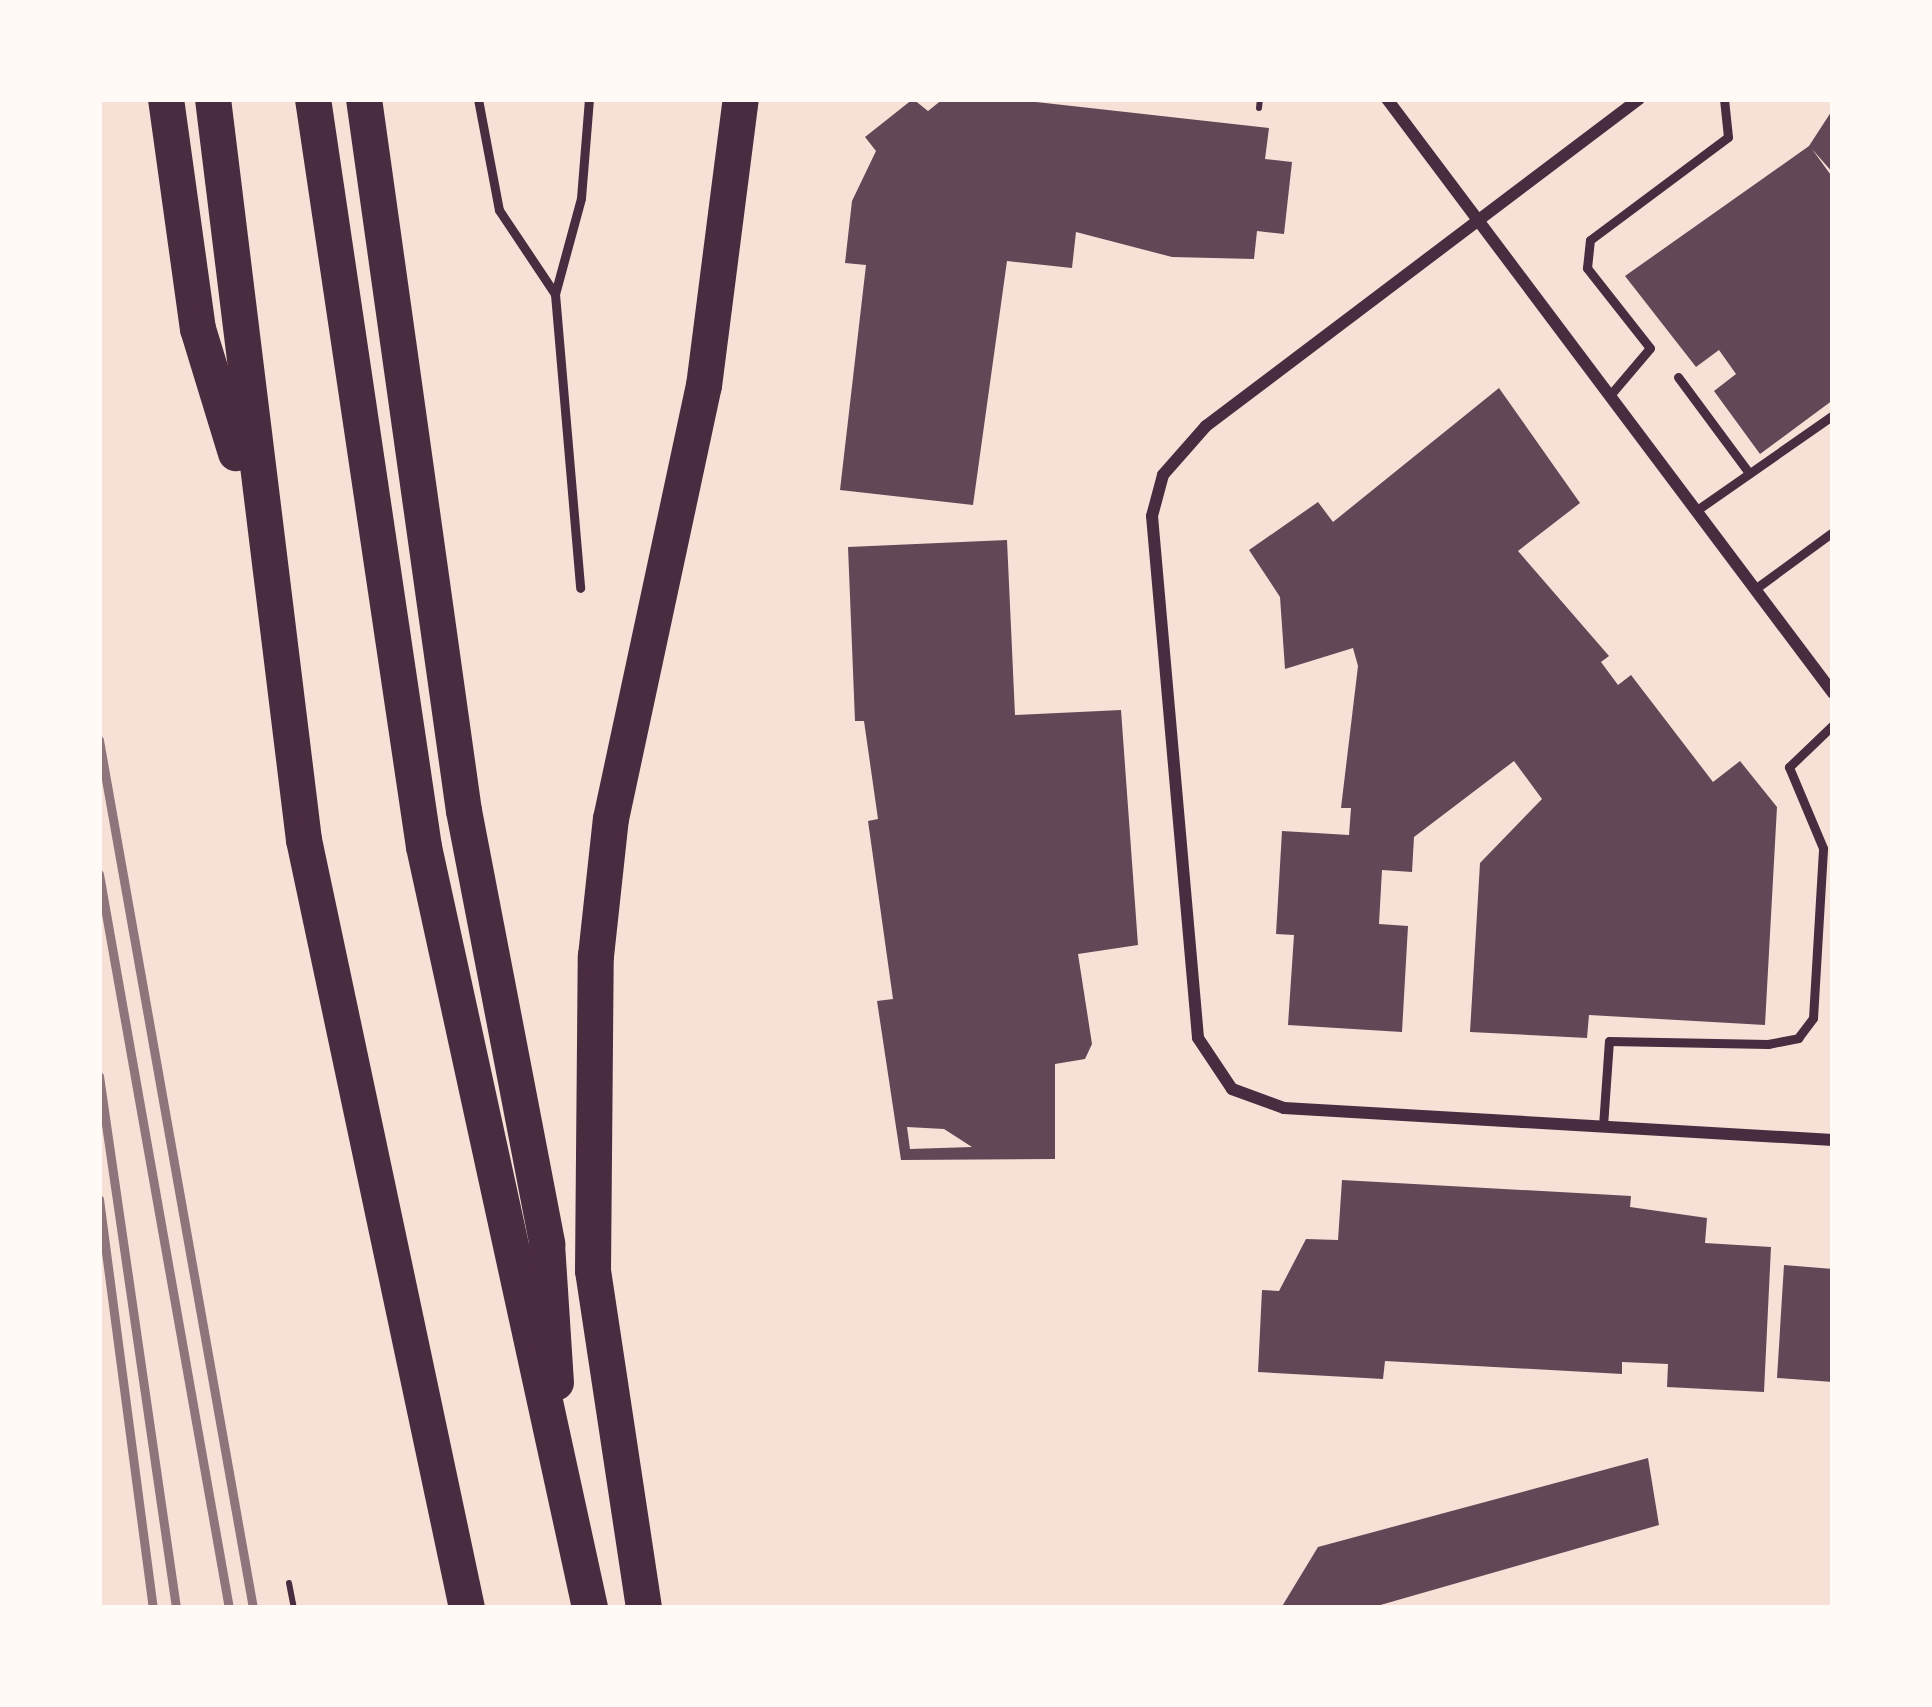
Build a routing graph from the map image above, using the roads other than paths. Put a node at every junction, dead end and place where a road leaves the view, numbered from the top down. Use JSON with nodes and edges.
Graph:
{"nodes":[{"id":1,"x":166,"y":99,"type":"edge"},
{"id":2,"x":213,"y":99,"type":"edge"},
{"id":3,"x":313,"y":99,"type":"edge"},
{"id":4,"x":364,"y":99,"type":"edge"},
{"id":5,"x":478,"y":99,"type":"edge"},
{"id":6,"x":589,"y":99,"type":"edge"},
{"id":7,"x":741,"y":99,"type":"edge"},
{"id":8,"x":1387,"y":99,"type":"edge"},
{"id":9,"x":1639,"y":99,"type":"edge"},
{"id":10,"x":1724,"y":99,"type":"edge"},
{"id":11,"x":1483,"y":221,"type":"junction"},
{"id":12,"x":555,"y":294,"type":"junction"},
{"id":13,"x":1678,"y":377,"type":"dead end"},
{"id":14,"x":1611,"y":394,"type":"junction"},
{"id":15,"x":1833,"y":415,"type":"edge"},
{"id":16,"x":1749,"y":473,"type":"junction"},
{"id":17,"x":1697,"y":510,"type":"junction"},
{"id":18,"x":1833,"y":532,"type":"edge"},
{"id":19,"x":263,"y":543,"type":"junction"},
{"id":20,"x":580,"y":588,"type":"dead end"},
{"id":21,"x":1755,"y":590,"type":"junction"},
{"id":22,"x":1833,"y":693,"type":"edge"},
{"id":23,"x":1833,"y":725,"type":"edge"},
{"id":24,"x":1603,"y":1126,"type":"junction"},
{"id":25,"x":1833,"y":1140,"type":"edge"},
{"id":26,"x":565,"y":1519,"type":"junction"},
{"id":27,"x":466,"y":1608,"type":"edge"},
{"id":28,"x":590,"y":1608,"type":"edge"},
{"id":29,"x":644,"y":1608,"type":"edge"}],
"edges":[{"from":1,"to":19,"type":"highway"},
{"from":2,"to":19,"type":"highway"},
{"from":3,"to":26,"type":"highway"},
{"from":4,"to":26,"type":"highway"},
{"from":5,"to":12,"type":"lane"},
{"from":6,"to":12,"type":"lane"},
{"from":7,"to":29,"type":"highway"},
{"from":8,"to":11,"type":"street"},
{"from":9,"to":11,"type":"street"},
{"from":10,"to":14,"type":"lane"},
{"from":11,"to":14,"type":"street"},
{"from":11,"to":24,"type":"street"},
{"from":12,"to":20,"type":"lane"},
{"from":13,"to":16,"type":"lane"},
{"from":14,"to":17,"type":"street"},
{"from":15,"to":16,"type":"lane"},
{"from":16,"to":17,"type":"lane"},
{"from":17,"to":21,"type":"street"},
{"from":18,"to":21,"type":"lane"},
{"from":19,"to":27,"type":"highway"},
{"from":21,"to":22,"type":"street"},
{"from":23,"to":24,"type":"lane"},
{"from":24,"to":25,"type":"street"},
{"from":26,"to":28,"type":"highway"}]}
